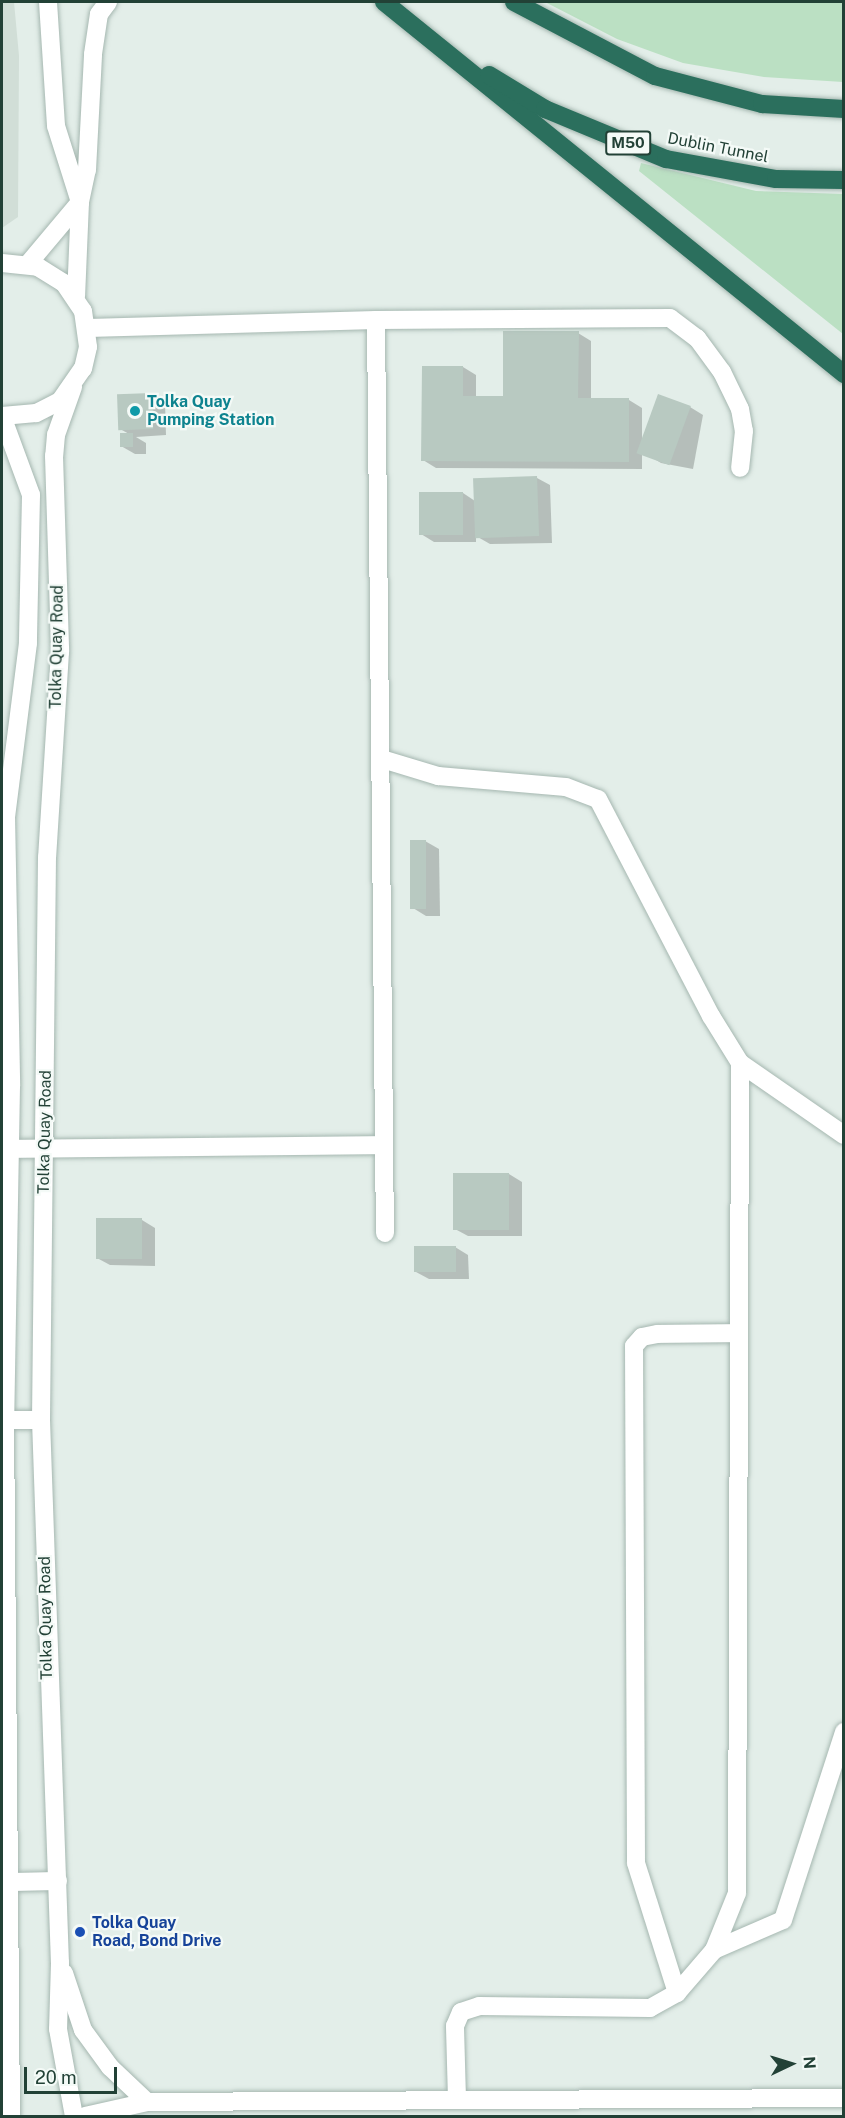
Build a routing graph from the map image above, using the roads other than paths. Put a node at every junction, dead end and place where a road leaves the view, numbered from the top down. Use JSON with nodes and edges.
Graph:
{"nodes":[{"id":1,"x":48,"y":2,"type":"edge"},
{"id":2,"x":108,"y":2,"type":"edge"},
{"id":3,"x":384,"y":2,"type":"edge"},
{"id":4,"x":514,"y":2,"type":"edge"},
{"id":5,"x":433,"y":42,"type":"junction"},
{"id":6,"x":843,"y":109,"type":"edge"},
{"id":7,"x":843,"y":180,"type":"edge"},
{"id":8,"x":80,"y":202,"type":"junction"},
{"id":9,"x":2,"y":263,"type":"edge"},
{"id":10,"x":28,"y":264,"type":"junction"},
{"id":11,"x":76,"y":296,"type":"junction"},
{"id":12,"x":376,"y":320,"type":"junction"},
{"id":13,"x":88,"y":328,"type":"junction"},
{"id":14,"x":843,"y":374,"type":"edge"},
{"id":15,"x":73,"y":387,"type":"junction"},
{"id":16,"x":2,"y":416,"type":"edge"},
{"id":17,"x":740,"y":468,"type":"dead end"},
{"id":18,"x":382,"y":759,"type":"junction"},
{"id":19,"x":740,"y":1063,"type":"junction"},
{"id":20,"x":843,"y":1135,"type":"edge"},
{"id":21,"x":384,"y":1145,"type":"junction"},
{"id":22,"x":10,"y":1149,"type":"junction"},
{"id":23,"x":45,"y":1150,"type":"junction"},
{"id":24,"x":385,"y":1233,"type":"dead end"},
{"id":25,"x":739,"y":1333,"type":"junction"},
{"id":26,"x":3,"y":1420,"type":"edge"},
{"id":27,"x":42,"y":1420,"type":"junction"},
{"id":28,"x":843,"y":1732,"type":"edge"},
{"id":29,"x":58,"y":1881,"type":"junction"},
{"id":30,"x":11,"y":1882,"type":"junction"},
{"id":31,"x":714,"y":1950,"type":"junction"},
{"id":32,"x":60,"y":1963,"type":"junction"},
{"id":33,"x":677,"y":1993,"type":"junction"},
{"id":34,"x":6,"y":2035,"type":"edge"},
{"id":35,"x":843,"y":2098,"type":"edge"},
{"id":36,"x":457,"y":2099,"type":"junction"},
{"id":37,"x":147,"y":2102,"type":"junction"},
{"id":38,"x":11,"y":2116,"type":"edge"},
{"id":39,"x":74,"y":2116,"type":"edge"},
{"id":40,"x":85,"y":2116,"type":"edge"}],
"edges":[{"from":1,"to":8,"type":"street"},
{"from":2,"to":8,"type":"street"},
{"from":3,"to":5,"type":"highway"},
{"from":4,"to":6,"type":"highway"},
{"from":5,"to":7,"type":"highway","name":"Dublin Tunnel","number":"M50"},
{"from":5,"to":14,"type":"highway"},
{"from":8,"to":10,"type":"street"},
{"from":8,"to":11,"type":"street"},
{"from":9,"to":10,"type":"street"},
{"from":10,"to":11,"type":"street"},
{"from":11,"to":13,"type":"street"},
{"from":12,"to":13,"type":"street"},
{"from":12,"to":17,"type":"street"},
{"from":12,"to":18,"type":"street"},
{"from":13,"to":15,"type":"street","name":"Tolka Quay Road"},
{"from":15,"to":16,"type":"street"},
{"from":15,"to":23,"type":"street","name":"Tolka Quay Road"},
{"from":16,"to":22,"type":"street","name":"Tolka Quay Road"},
{"from":18,"to":19,"type":"street"},
{"from":18,"to":21,"type":"street"},
{"from":19,"to":20,"type":"street"},
{"from":19,"to":25,"type":"street"},
{"from":21,"to":23,"type":"street"},
{"from":21,"to":24,"type":"street"},
{"from":22,"to":23,"type":"street"},
{"from":22,"to":26,"type":"street","name":"Tolka Quay Road"},
{"from":23,"to":27,"type":"street","name":"Tolka Quay Road"},
{"from":25,"to":31,"type":"street"},
{"from":25,"to":33,"type":"street"},
{"from":26,"to":27,"type":"street"},
{"from":26,"to":30,"type":"street","name":"Tolka Quay Road"},
{"from":27,"to":29,"type":"street","name":"Tolka Quay Road"},
{"from":28,"to":31,"type":"street"},
{"from":29,"to":30,"type":"street"},
{"from":29,"to":32,"type":"street","name":"Tolka Quay Road"},
{"from":30,"to":34,"type":"street","name":"Tolka Quay Road"},
{"from":31,"to":33,"type":"street"},
{"from":32,"to":37,"type":"street"},
{"from":32,"to":39,"type":"street","name":"Tolka Quay Road"},
{"from":33,"to":36,"type":"street"},
{"from":34,"to":38,"type":"street","name":"Tolka Quay Road"},
{"from":35,"to":36,"type":"street"},
{"from":36,"to":37,"type":"street"},
{"from":37,"to":40,"type":"street"}]}
